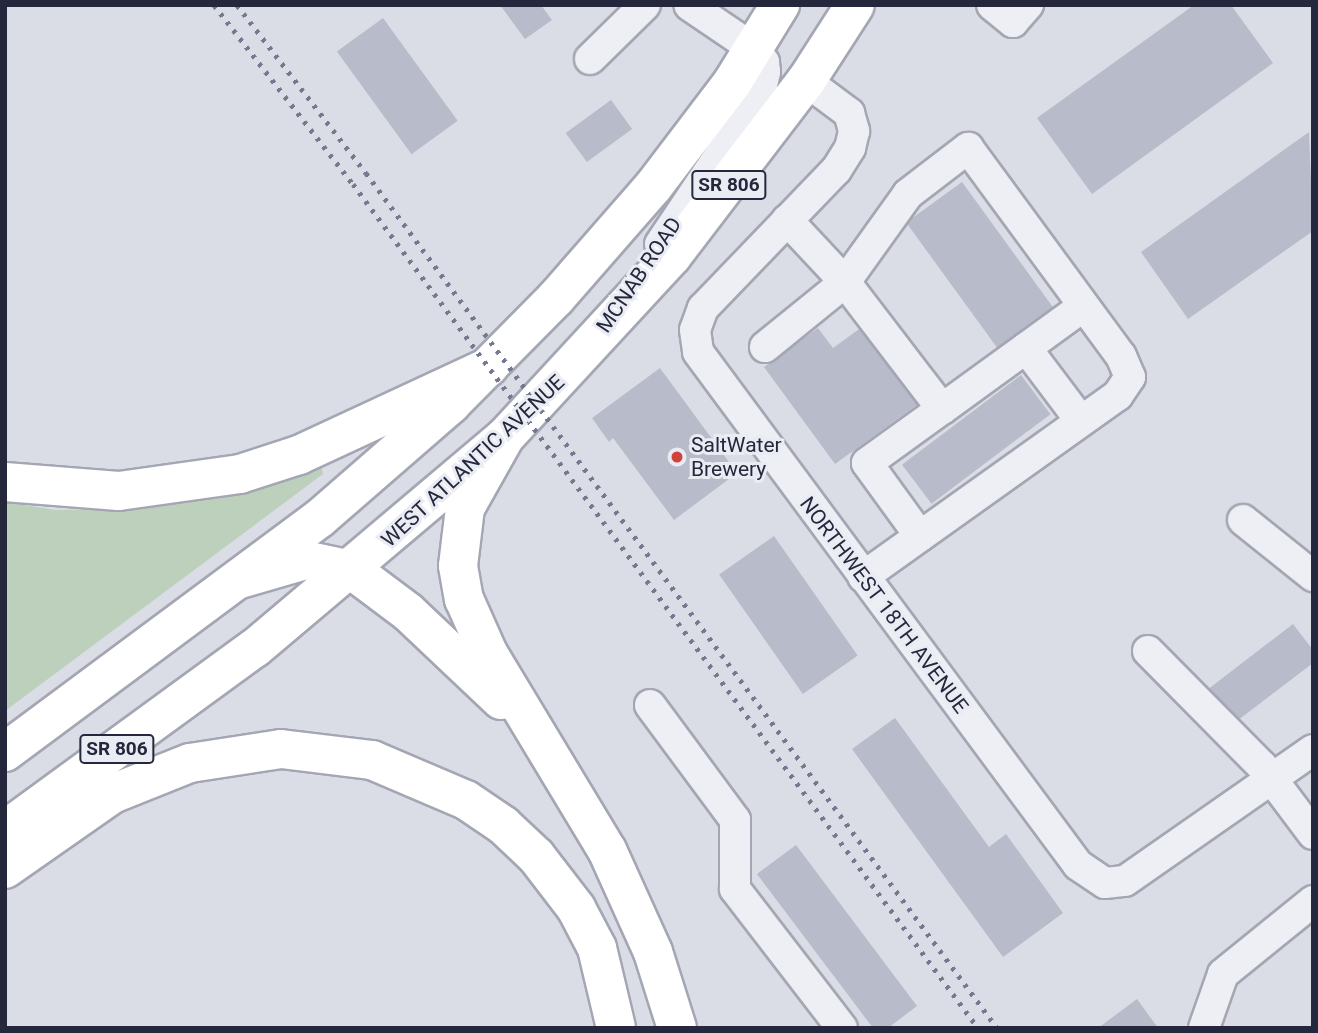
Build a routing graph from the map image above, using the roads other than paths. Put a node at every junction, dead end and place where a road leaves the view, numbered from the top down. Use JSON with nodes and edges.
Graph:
{"nodes":[{"id":1,"x":645,"y":5,"type":"edge"},
{"id":2,"x":689,"y":5,"type":"edge"},
{"id":3,"x":780,"y":5,"type":"edge"},
{"id":4,"x":855,"y":5,"type":"edge"},
{"id":5,"x":992,"y":5,"type":"edge"},
{"id":6,"x":1028,"y":5,"type":"edge"},
{"id":7,"x":754,"y":49,"type":"junction"},
{"id":8,"x":590,"y":60,"type":"dead end"},
{"id":9,"x":806,"y":81,"type":"junction"},
{"id":10,"x":787,"y":220,"type":"junction"},
{"id":11,"x":845,"y":282,"type":"junction"},
{"id":12,"x":1084,"y":306,"type":"junction"},
{"id":13,"x":765,"y":347,"type":"dead end"},
{"id":14,"x":1026,"y":348,"type":"junction"},
{"id":15,"x":588,"y":352,"type":"junction"},
{"id":16,"x":489,"y":367,"type":"junction"},
{"id":17,"x":942,"y":409,"type":"junction"},
{"id":18,"x":1081,"y":421,"type":"junction"},
{"id":19,"x":505,"y":437,"type":"junction"},
{"id":20,"x":5,"y":482,"type":"edge"},
{"id":21,"x":1243,"y":520,"type":"dead end"},
{"id":22,"x":920,"y":536,"type":"junction"},
{"id":23,"x":352,"y":570,"type":"junction"},
{"id":24,"x":1313,"y":576,"type":"edge"},
{"id":25,"x":863,"y":577,"type":"junction"},
{"id":26,"x":240,"y":579,"type":"junction"},
{"id":27,"x":1148,"y":651,"type":"dead end"},
{"id":28,"x":650,"y":705,"type":"dead end"},
{"id":29,"x":535,"y":733,"type":"junction"},
{"id":30,"x":1313,"y":750,"type":"edge"},
{"id":31,"x":5,"y":752,"type":"edge"},
{"id":32,"x":1273,"y":779,"type":"junction"},
{"id":33,"x":5,"y":830,"type":"edge"},
{"id":34,"x":1313,"y":834,"type":"edge"},
{"id":35,"x":5,"y":869,"type":"edge"},
{"id":36,"x":1313,"y":901,"type":"edge"},
{"id":37,"x":616,"y":1028,"type":"edge"},
{"id":38,"x":677,"y":1028,"type":"edge"},
{"id":39,"x":842,"y":1028,"type":"edge"},
{"id":40,"x":1204,"y":1028,"type":"edge"}],
"edges":[{"from":1,"to":8,"type":"street"},
{"from":2,"to":7,"type":"street"},
{"from":3,"to":7,"type":"main road","number":"SR 806"},
{"from":4,"to":9,"type":"main road","name":"WEST ATLANTIC AVENUE","number":"SR 806"},
{"from":5,"to":6,"type":"street"},
{"from":7,"to":15,"type":"street","name":"MCNAB ROAD"},
{"from":7,"to":16,"type":"main road","number":"SR 806"},
{"from":9,"to":10,"type":"street","name":"NORTHWEST 18TH AVENUE"},
{"from":9,"to":15,"type":"main road","name":"WEST ATLANTIC AVENUE","number":"SR 806"},
{"from":10,"to":11,"type":"street"},
{"from":10,"to":25,"type":"street","name":"NORTHWEST 18TH AVENUE"},
{"from":11,"to":12,"type":"street"},
{"from":11,"to":13,"type":"street"},
{"from":11,"to":17,"type":"street"},
{"from":12,"to":14,"type":"street"},
{"from":12,"to":18,"type":"street"},
{"from":14,"to":17,"type":"street"},
{"from":14,"to":18,"type":"street"},
{"from":15,"to":19,"type":"main road","name":"WEST ATLANTIC AVENUE","number":"SR 806"},
{"from":16,"to":20,"type":"main road"},
{"from":16,"to":26,"type":"main road","number":"SR 806"},
{"from":17,"to":22,"type":"street"},
{"from":18,"to":22,"type":"street"},
{"from":19,"to":23,"type":"main road","name":"WEST ATLANTIC AVENUE","number":"SR 806"},
{"from":19,"to":29,"type":"main road"},
{"from":21,"to":24,"type":"street"},
{"from":22,"to":25,"type":"street"},
{"from":23,"to":26,"type":"main road"},
{"from":23,"to":29,"type":"main road"},
{"from":23,"to":33,"type":"main road","name":"WEST ATLANTIC AVENUE","number":"SR 806"},
{"from":25,"to":32,"type":"street","name":"NORTHWEST 18TH AVENUE"},
{"from":26,"to":31,"type":"main road","number":"SR 806"},
{"from":27,"to":32,"type":"street"},
{"from":28,"to":39,"type":"street"},
{"from":29,"to":38,"type":"main road"},
{"from":30,"to":32,"type":"street","name":"NORTHWEST 18TH AVENUE"},
{"from":32,"to":34,"type":"street"},
{"from":35,"to":37,"type":"main road"},
{"from":36,"to":40,"type":"street"}]}
